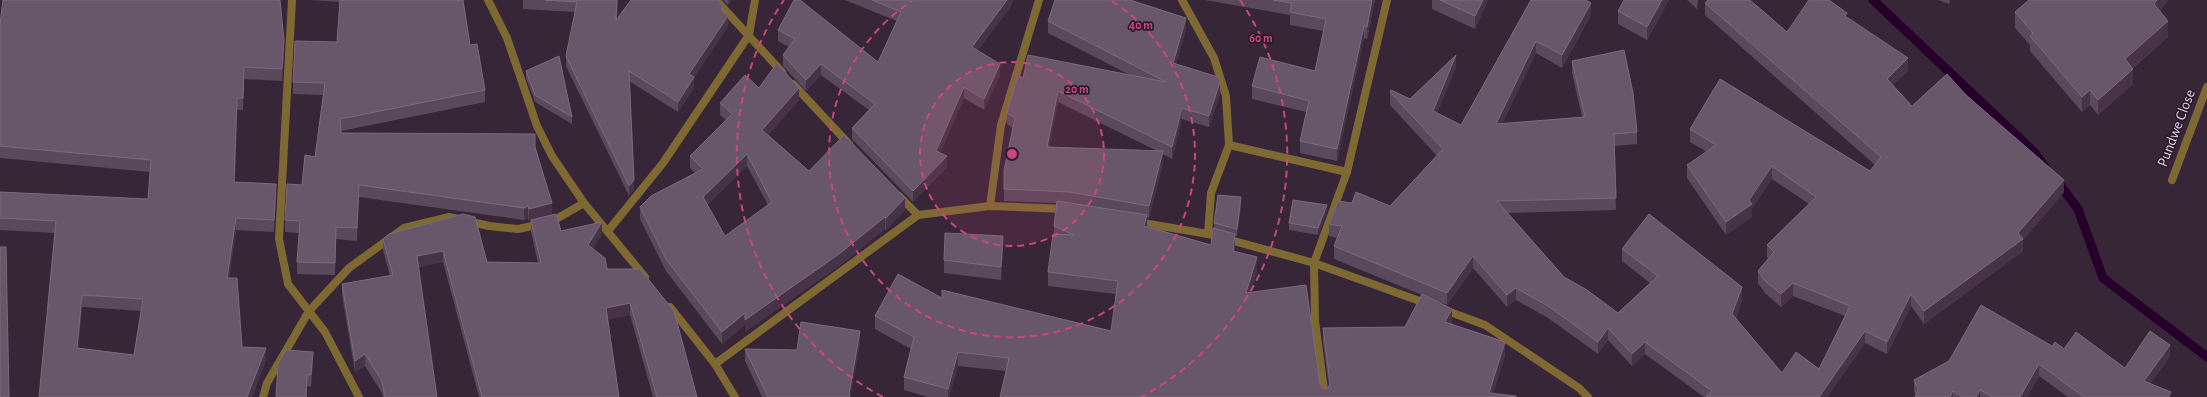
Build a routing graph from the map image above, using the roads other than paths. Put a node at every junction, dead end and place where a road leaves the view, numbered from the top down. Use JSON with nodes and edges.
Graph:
{"nodes":[{"id":1,"x":292,"y":0,"type":"edge"},
{"id":2,"x":488,"y":0,"type":"edge"},
{"id":3,"x":716,"y":0,"type":"edge"},
{"id":4,"x":755,"y":0,"type":"edge"},
{"id":5,"x":1040,"y":0,"type":"edge"},
{"id":6,"x":1182,"y":0,"type":"edge"},
{"id":7,"x":1388,"y":0,"type":"edge"},
{"id":8,"x":749,"y":35,"type":"junction"},
{"id":9,"x":2207,"y":87,"type":"edge"},
{"id":10,"x":1229,"y":145,"type":"junction"},
{"id":11,"x":855,"y":150,"type":"edge"},
{"id":12,"x":1347,"y":172,"type":"junction"},
{"id":13,"x":2172,"y":180,"type":"dead end"},
{"id":14,"x":892,"y":189,"type":"edge"},
{"id":15,"x":584,"y":203,"type":"junction"},
{"id":16,"x":990,"y":206,"type":"junction"},
{"id":17,"x":1076,"y":211,"type":"edge"},
{"id":18,"x":918,"y":215,"type":"junction"},
{"id":19,"x":1130,"y":220,"type":"edge"},
{"id":20,"x":608,"y":231,"type":"junction"},
{"id":21,"x":1208,"y":234,"type":"junction"},
{"id":22,"x":1314,"y":263,"type":"junction"},
{"id":23,"x":652,"y":285,"type":"edge"},
{"id":24,"x":666,"y":303,"type":"edge"},
{"id":25,"x":309,"y":311,"type":"junction"},
{"id":26,"x":715,"y":364,"type":"junction"},
{"id":27,"x":263,"y":397,"type":"edge"},
{"id":28,"x":359,"y":397,"type":"edge"},
{"id":29,"x":735,"y":397,"type":"edge"},
{"id":30,"x":1325,"y":397,"type":"edge"},
{"id":31,"x":1588,"y":397,"type":"edge"}],
"edges":[{"from":1,"to":25,"type":"street"},
{"from":2,"to":15,"type":"street"},
{"from":3,"to":8,"type":"street"},
{"from":4,"to":8,"type":"street"},
{"from":5,"to":16,"type":"street"},
{"from":6,"to":10,"type":"street"},
{"from":7,"to":12,"type":"street"},
{"from":8,"to":11,"type":"street"},
{"from":8,"to":20,"type":"street"},
{"from":9,"to":13,"type":"street","name":"Pundwe Close"},
{"from":10,"to":12,"type":"street"},
{"from":10,"to":21,"type":"street"},
{"from":12,"to":22,"type":"street"},
{"from":14,"to":18,"type":"street"},
{"from":15,"to":20,"type":"street"},
{"from":15,"to":25,"type":"street"},
{"from":16,"to":17,"type":"street"},
{"from":16,"to":18,"type":"street"},
{"from":18,"to":26,"type":"street"},
{"from":19,"to":21,"type":"street"},
{"from":20,"to":23,"type":"street"},
{"from":21,"to":22,"type":"street"},
{"from":22,"to":30,"type":"street"},
{"from":22,"to":31,"type":"street"},
{"from":24,"to":26,"type":"street"},
{"from":25,"to":27,"type":"street"},
{"from":25,"to":28,"type":"street"},
{"from":26,"to":29,"type":"street"}]}
